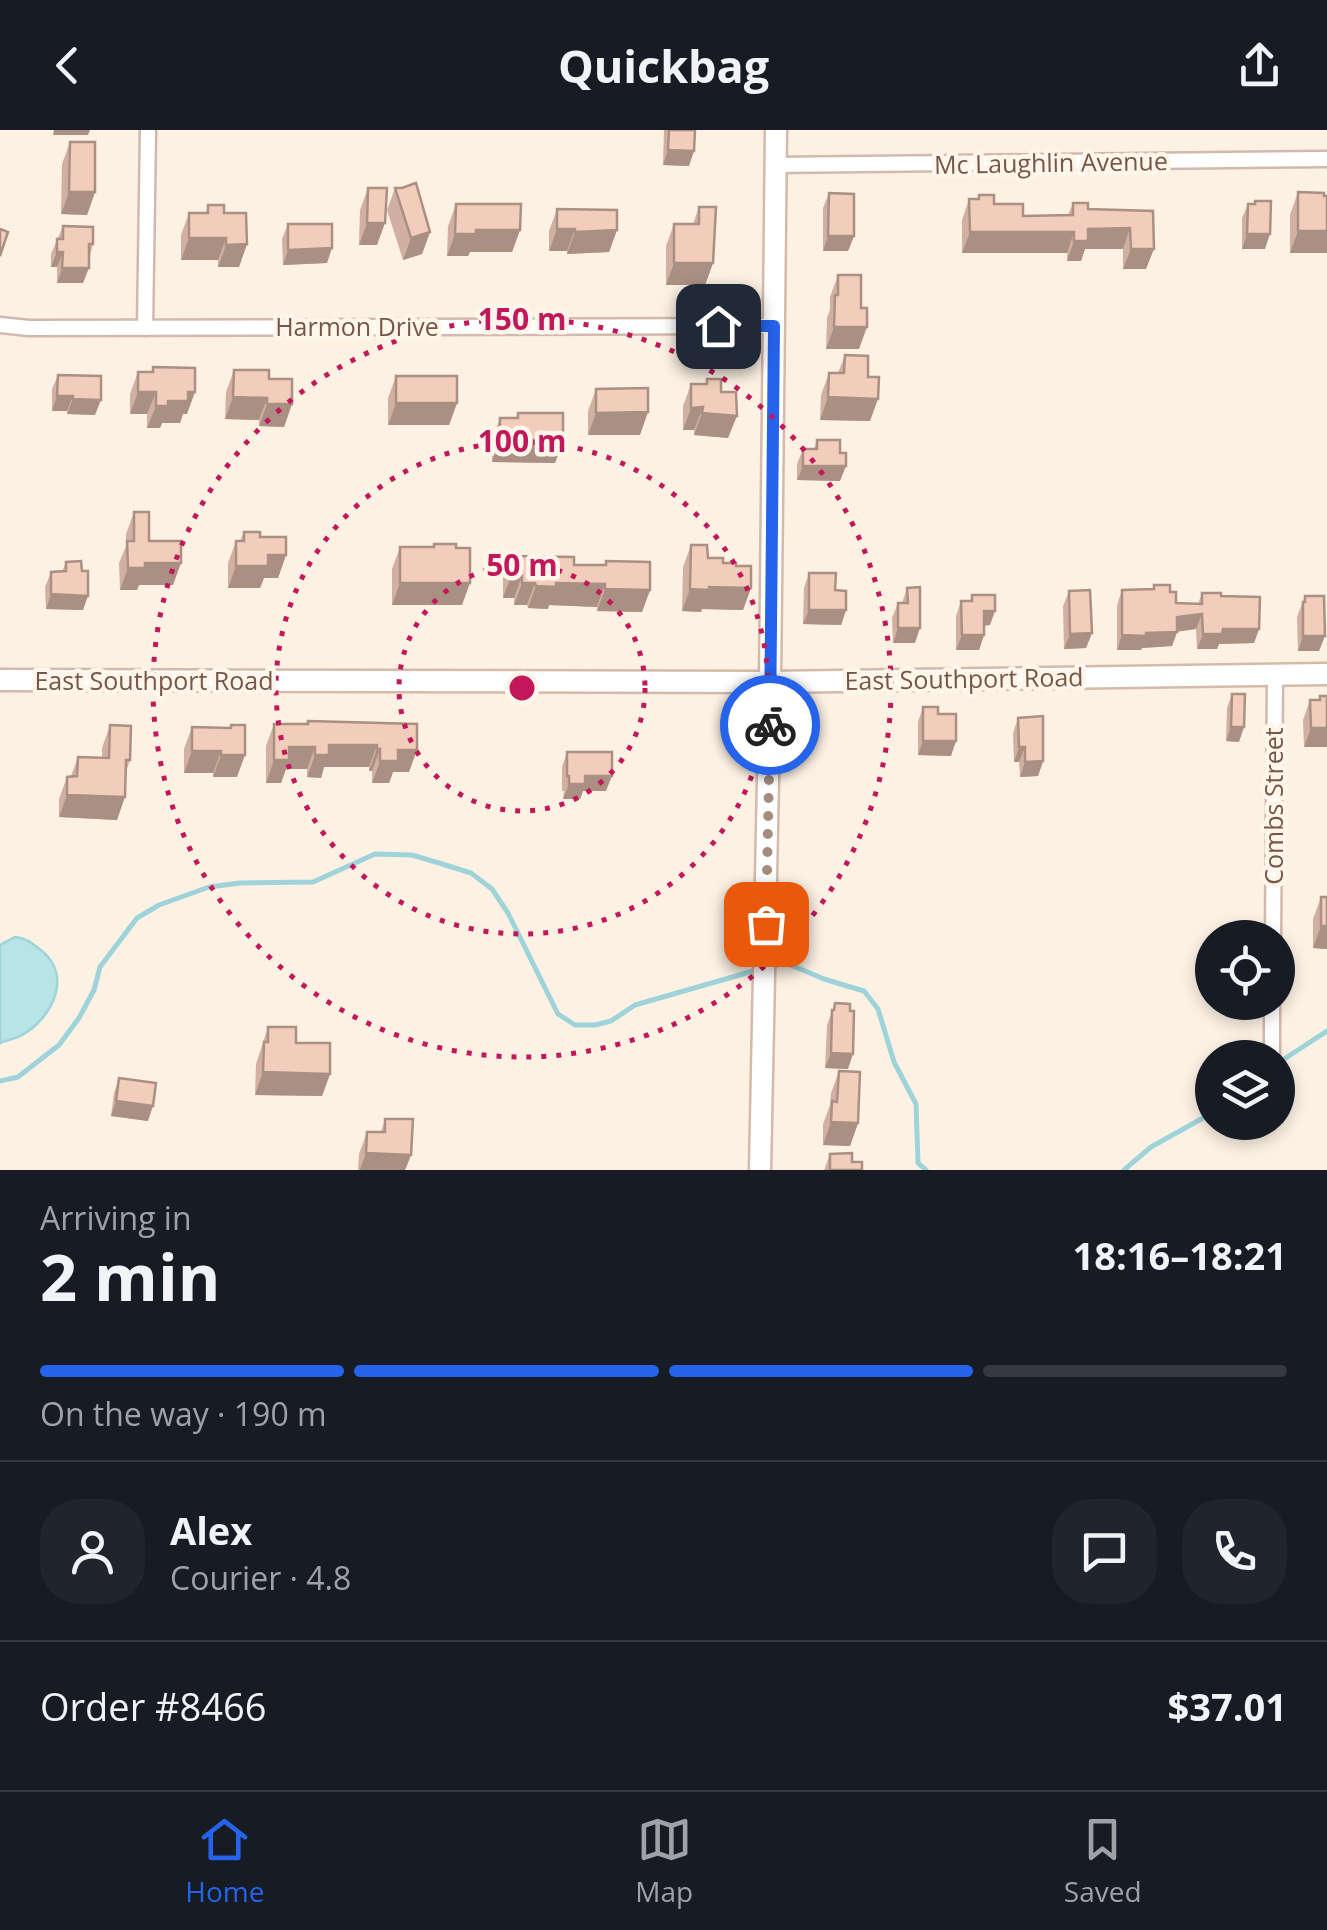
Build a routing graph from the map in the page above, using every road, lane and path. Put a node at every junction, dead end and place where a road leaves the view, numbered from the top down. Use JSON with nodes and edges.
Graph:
{"nodes":[{"id":1,"x":148,"y":130,"type":"edge"},
{"id":2,"x":776,"y":130,"type":"edge"},
{"id":3,"x":1327,"y":159,"type":"edge"},
{"id":4,"x":776,"y":166,"type":"junction"},
{"id":5,"x":0,"y":325,"type":"edge"},
{"id":6,"x":774,"y":326,"type":"junction"},
{"id":7,"x":144,"y":328,"type":"junction"},
{"id":8,"x":1327,"y":674,"type":"edge"},
{"id":9,"x":1275,"y":675,"type":"junction"},
{"id":10,"x":0,"y":680,"type":"edge"},
{"id":11,"x":770,"y":682,"type":"junction"},
{"id":12,"x":1273,"y":920,"type":"edge"},
{"id":13,"x":760,"y":1170,"type":"edge"}],
"edges":[{"from":1,"to":7,"type":"street"},
{"from":2,"to":4,"type":"main road"},
{"from":3,"to":4,"type":"street","name":"Mc Laughlin Avenue"},
{"from":4,"to":6,"type":"main road"},
{"from":5,"to":7,"type":"street","name":"Harmon Drive"},
{"from":6,"to":7,"type":"street","name":"Harmon Drive"},
{"from":6,"to":11,"type":"main road"},
{"from":8,"to":9,"type":"main road","name":"East Southport Road"},
{"from":9,"to":11,"type":"main road","name":"East Southport Road"},
{"from":9,"to":12,"type":"street","name":"Combs Street"},
{"from":10,"to":11,"type":"main road","name":"East Southport Road"},
{"from":11,"to":13,"type":"main road"}]}
